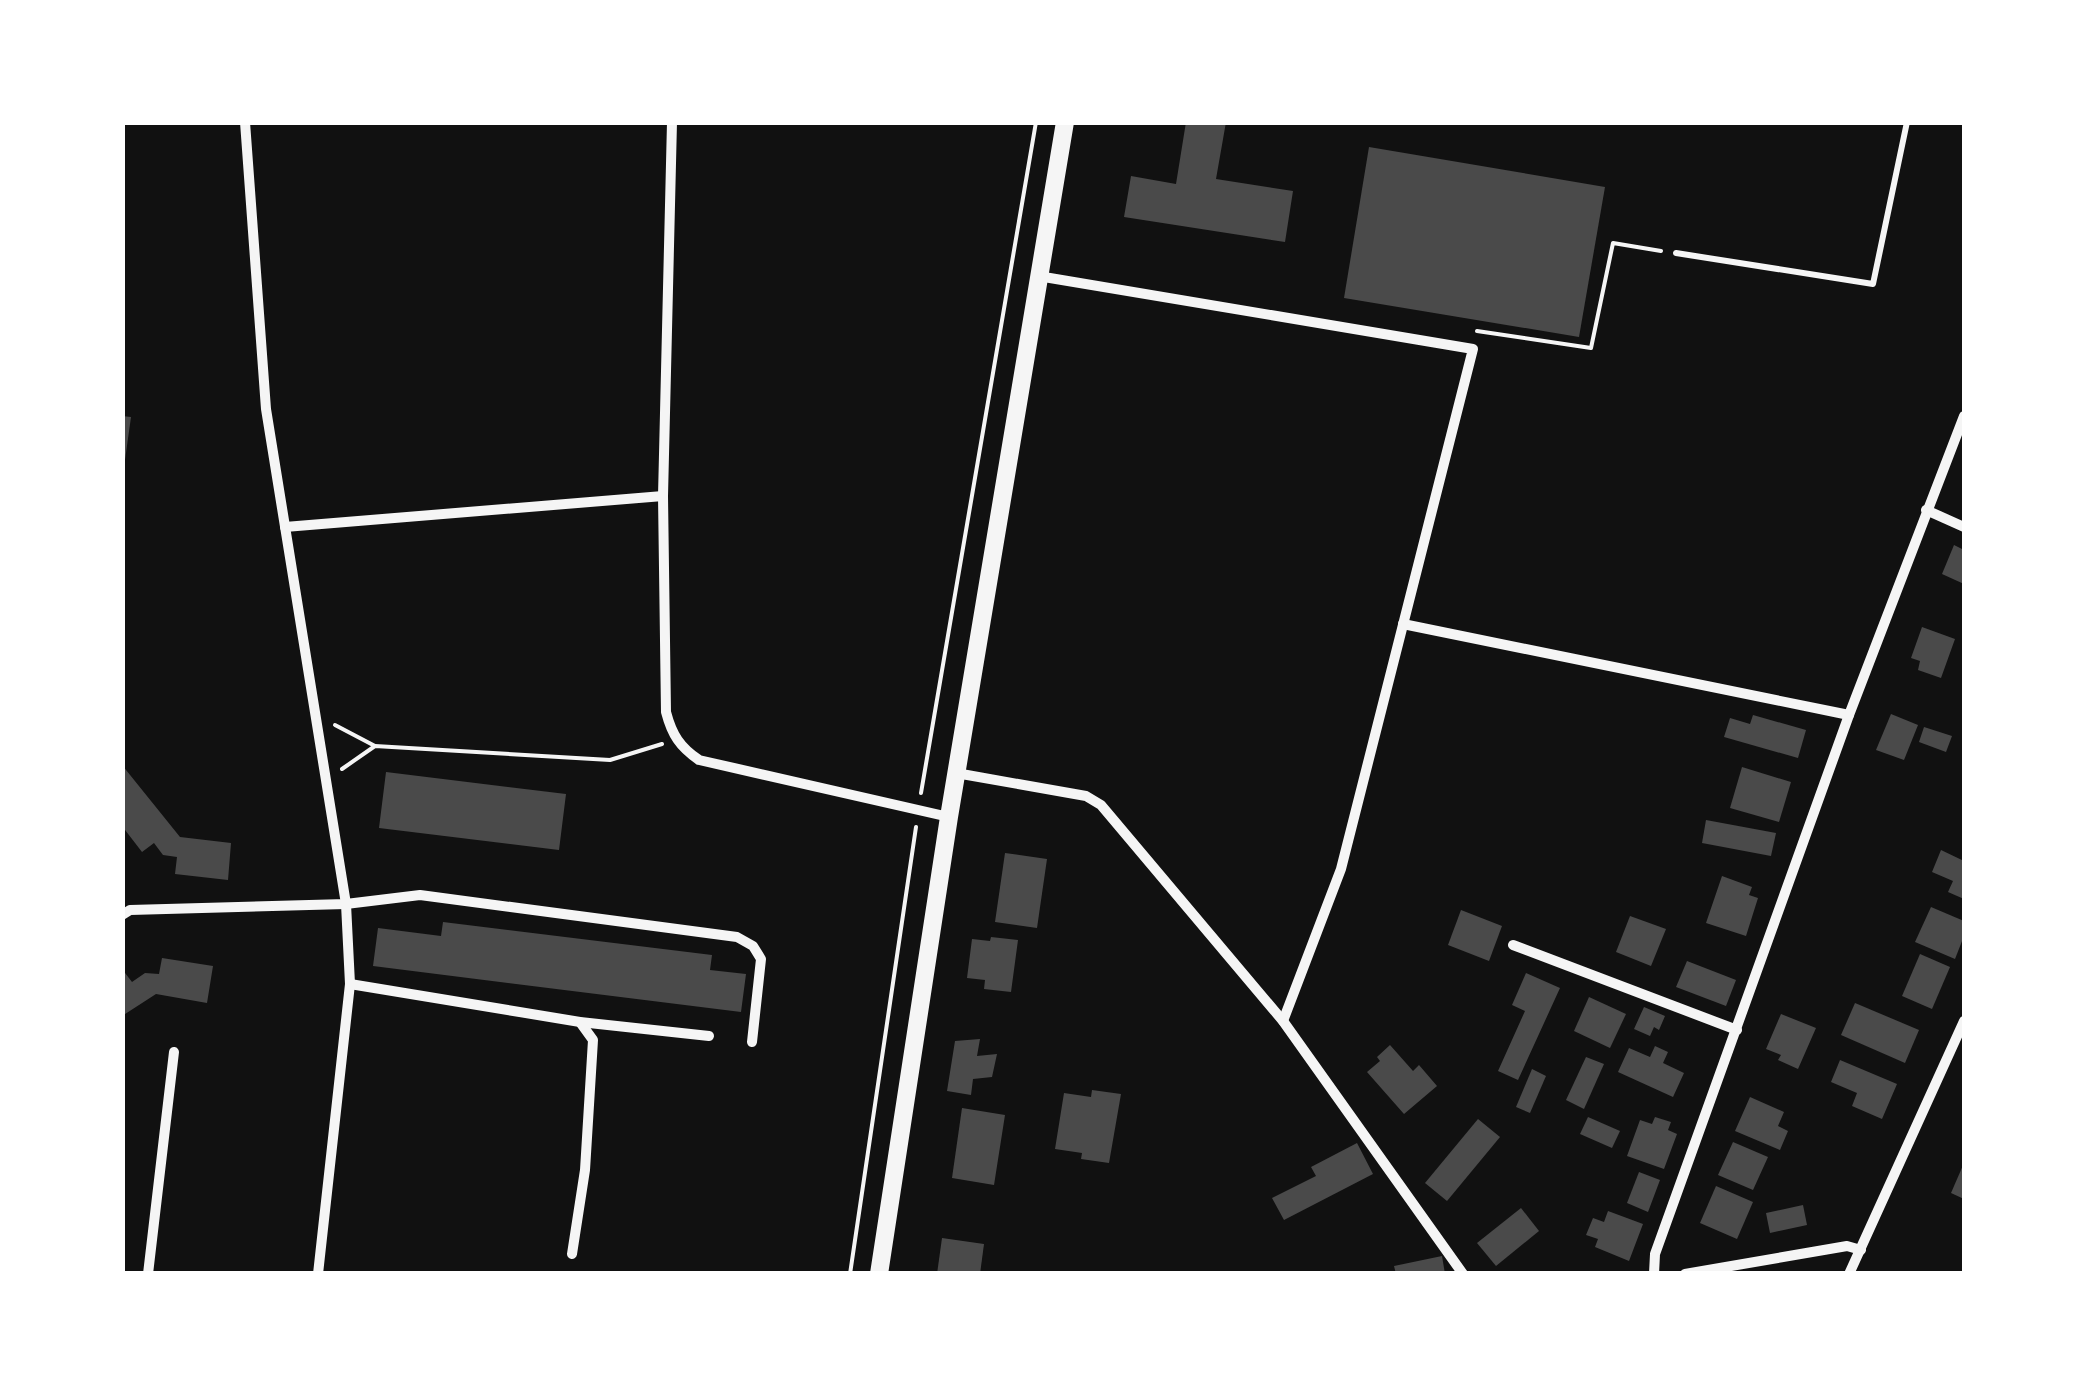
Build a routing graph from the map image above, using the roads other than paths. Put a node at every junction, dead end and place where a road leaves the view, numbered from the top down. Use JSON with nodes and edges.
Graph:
{"nodes":[{"id":1,"x":245,"y":122,"type":"edge"},
{"id":2,"x":672,"y":122,"type":"edge"},
{"id":3,"x":1065,"y":122,"type":"edge"},
{"id":4,"x":1908,"y":122,"type":"edge"},
{"id":5,"x":1676,"y":253,"type":"road end"},
{"id":6,"x":1038,"y":276,"type":"junction"},
{"id":7,"x":1964,"y":416,"type":"edge"},
{"id":8,"x":664,"y":496,"type":"junction"},
{"id":9,"x":1926,"y":510,"type":"junction"},
{"id":10,"x":285,"y":526,"type":"junction"},
{"id":11,"x":1964,"y":527,"type":"edge"},
{"id":12,"x":1402,"y":624,"type":"junction"},
{"id":13,"x":1849,"y":715,"type":"junction"},
{"id":14,"x":956,"y":773,"type":"junction"},
{"id":15,"x":948,"y":817,"type":"junction"},
{"id":16,"x":346,"y":904,"type":"junction"},
{"id":17,"x":125,"y":909,"type":"edge"},
{"id":18,"x":1513,"y":945,"type":"dead end"},
{"id":19,"x":350,"y":984,"type":"junction"},
{"id":20,"x":1964,"y":1020,"type":"edge"},
{"id":21,"x":580,"y":1022,"type":"junction"},
{"id":22,"x":1283,"y":1022,"type":"junction"},
{"id":23,"x":1737,"y":1030,"type":"junction"},
{"id":24,"x":709,"y":1036,"type":"dead end"},
{"id":25,"x":752,"y":1042,"type":"dead end"},
{"id":26,"x":174,"y":1052,"type":"dead end"},
{"id":27,"x":1860,"y":1250,"type":"junction"},
{"id":28,"x":572,"y":1254,"type":"dead end"},
{"id":29,"x":148,"y":1274,"type":"edge"},
{"id":30,"x":318,"y":1274,"type":"edge"},
{"id":31,"x":879,"y":1274,"type":"edge"},
{"id":32,"x":1463,"y":1274,"type":"edge"},
{"id":33,"x":1654,"y":1274,"type":"edge"},
{"id":34,"x":1685,"y":1274,"type":"edge"},
{"id":35,"x":1850,"y":1274,"type":"edge"}],
"edges":[{"from":1,"to":10,"type":"street"},
{"from":2,"to":8,"type":"street"},
{"from":3,"to":6,"type":"street"},
{"from":4,"to":5,"type":"lane"},
{"from":6,"to":12,"type":"street"},
{"from":6,"to":14,"type":"street"},
{"from":7,"to":9,"type":"street"},
{"from":8,"to":10,"type":"street"},
{"from":8,"to":15,"type":"street"},
{"from":9,"to":11,"type":"street"},
{"from":9,"to":13,"type":"street"},
{"from":10,"to":16,"type":"street"},
{"from":12,"to":13,"type":"street"},
{"from":12,"to":22,"type":"street"},
{"from":13,"to":23,"type":"street"},
{"from":14,"to":15,"type":"street"},
{"from":14,"to":22,"type":"street"},
{"from":15,"to":31,"type":"street"},
{"from":16,"to":17,"type":"street"},
{"from":16,"to":19,"type":"street"},
{"from":16,"to":25,"type":"street"},
{"from":18,"to":23,"type":"street"},
{"from":19,"to":21,"type":"street"},
{"from":19,"to":30,"type":"street"},
{"from":20,"to":27,"type":"street"},
{"from":21,"to":24,"type":"street"},
{"from":21,"to":28,"type":"street"},
{"from":22,"to":32,"type":"street"},
{"from":23,"to":33,"type":"street"},
{"from":26,"to":29,"type":"street"},
{"from":27,"to":34,"type":"street"},
{"from":27,"to":35,"type":"street"}]}
